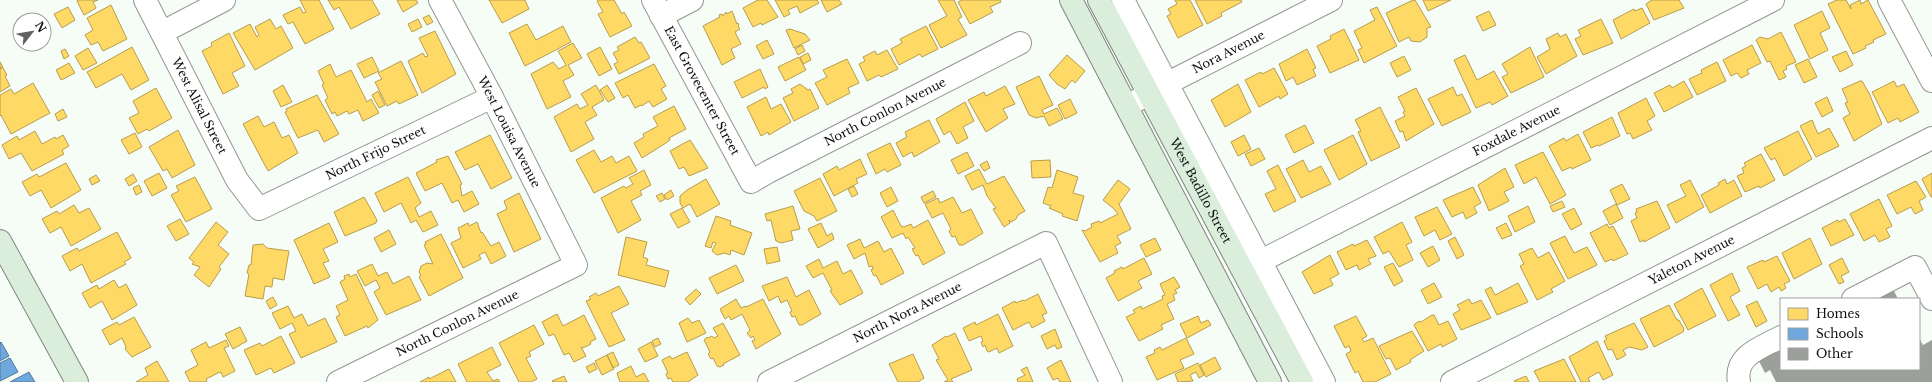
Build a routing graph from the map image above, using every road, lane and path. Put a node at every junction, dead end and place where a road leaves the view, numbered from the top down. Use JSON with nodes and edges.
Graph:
{"nodes":[{"id":1,"x":145,"y":0,"type":"edge"},
{"id":2,"x":224,"y":0,"type":"edge"},
{"id":3,"x":440,"y":0,"type":"edge"},
{"id":4,"x":692,"y":0,"type":"edge"},
{"id":5,"x":1071,"y":0,"type":"edge"},
{"id":6,"x":1099,"y":0,"type":"edge"},
{"id":7,"x":1123,"y":0,"type":"edge"},
{"id":8,"x":1331,"y":0,"type":"edge"},
{"id":9,"x":1773,"y":0,"type":"edge"},
{"id":10,"x":1889,"y":0,"type":"edge"},
{"id":11,"x":657,"y":8,"type":"edge"},
{"id":12,"x":163,"y":32,"type":"junction"},
{"id":13,"x":1020,"y":43,"type":"dead end"},
{"id":14,"x":1932,"y":81,"type":"edge"},
{"id":15,"x":1168,"y":83,"type":"junction"},
{"id":16,"x":1148,"y":94,"type":"junction"},
{"id":17,"x":492,"y":97,"type":"junction"},
{"id":18,"x":1127,"y":106,"type":"junction"},
{"id":19,"x":1932,"y":138,"type":"edge"},
{"id":20,"x":751,"y":182,"type":"joint"},
{"id":21,"x":259,"y":209,"type":"joint"},
{"id":22,"x":0,"y":241,"type":"edge"},
{"id":23,"x":1261,"y":261,"type":"junction"},
{"id":24,"x":1924,"y":262,"type":"edge"},
{"id":25,"x":576,"y":265,"type":"joint"},
{"id":26,"x":1855,"y":298,"type":"edge"},
{"id":27,"x":1932,"y":299,"type":"edge"},
{"id":28,"x":1780,"y":338,"type":"edge"},
{"id":29,"x":77,"y":382,"type":"edge"},
{"id":30,"x":338,"y":382,"type":"edge"},
{"id":31,"x":769,"y":382,"type":"edge"},
{"id":32,"x":1111,"y":382,"type":"edge"},
{"id":33,"x":1270,"y":382,"type":"edge"},
{"id":34,"x":1302,"y":382,"type":"edge"},
{"id":35,"x":1324,"y":382,"type":"edge"},
{"id":36,"x":1452,"y":382,"type":"edge"},
{"id":37,"x":1739,"y":382,"type":"edge"}],
"edges":[{"from":1,"to":12,"type":"street","name":"West Alisal Street"},
{"from":2,"to":12,"type":"street"},
{"from":3,"to":17,"type":"street","name":"West Louisa Avenue"},
{"from":4,"to":11,"type":"street"},
{"from":5,"to":18,"type":"main road","name":"West Badillo Street"},
{"from":6,"to":16,"type":"main road","name":"West Badillo Street"},
{"from":7,"to":15,"type":"street"},
{"from":8,"to":15,"type":"street","name":"Nora Avenue"},
{"from":9,"to":23,"type":"street","name":"Foxdale Avenue"},
{"from":10,"to":14,"type":"street"},
{"from":11,"to":20,"type":"street","name":"East Grovecenter Street"},
{"from":12,"to":21,"type":"street","name":"West Alisal Street"},
{"from":13,"to":20,"type":"street","name":"North Conlon Avenue"},
{"from":15,"to":16,"type":"street","name":"Nora Avenue"},
{"from":15,"to":23,"type":"street"},
{"from":16,"to":18,"type":"street","name":"Nora Avenue"},
{"from":16,"to":34,"type":"main road","name":"West Badillo Street"},
{"from":17,"to":21,"type":"street","name":"North Frijo Street"},
{"from":17,"to":25,"type":"street","name":"West Louisa Avenue"},
{"from":18,"to":33,"type":"main road","name":"West Badillo Street"},
{"from":19,"to":36,"type":"street","name":"Yaleton Avenue"},
{"from":22,"to":29,"type":"main road"},
{"from":23,"to":35,"type":"street"},
{"from":24,"to":26,"type":"street"},
{"from":24,"to":27,"type":"street"},
{"from":25,"to":30,"type":"street","name":"North Conlon Avenue"},
{"from":28,"to":37,"type":"street"},
{"from":31,"to":32,"type":"street","name":"North Nora Avenue"}]}
